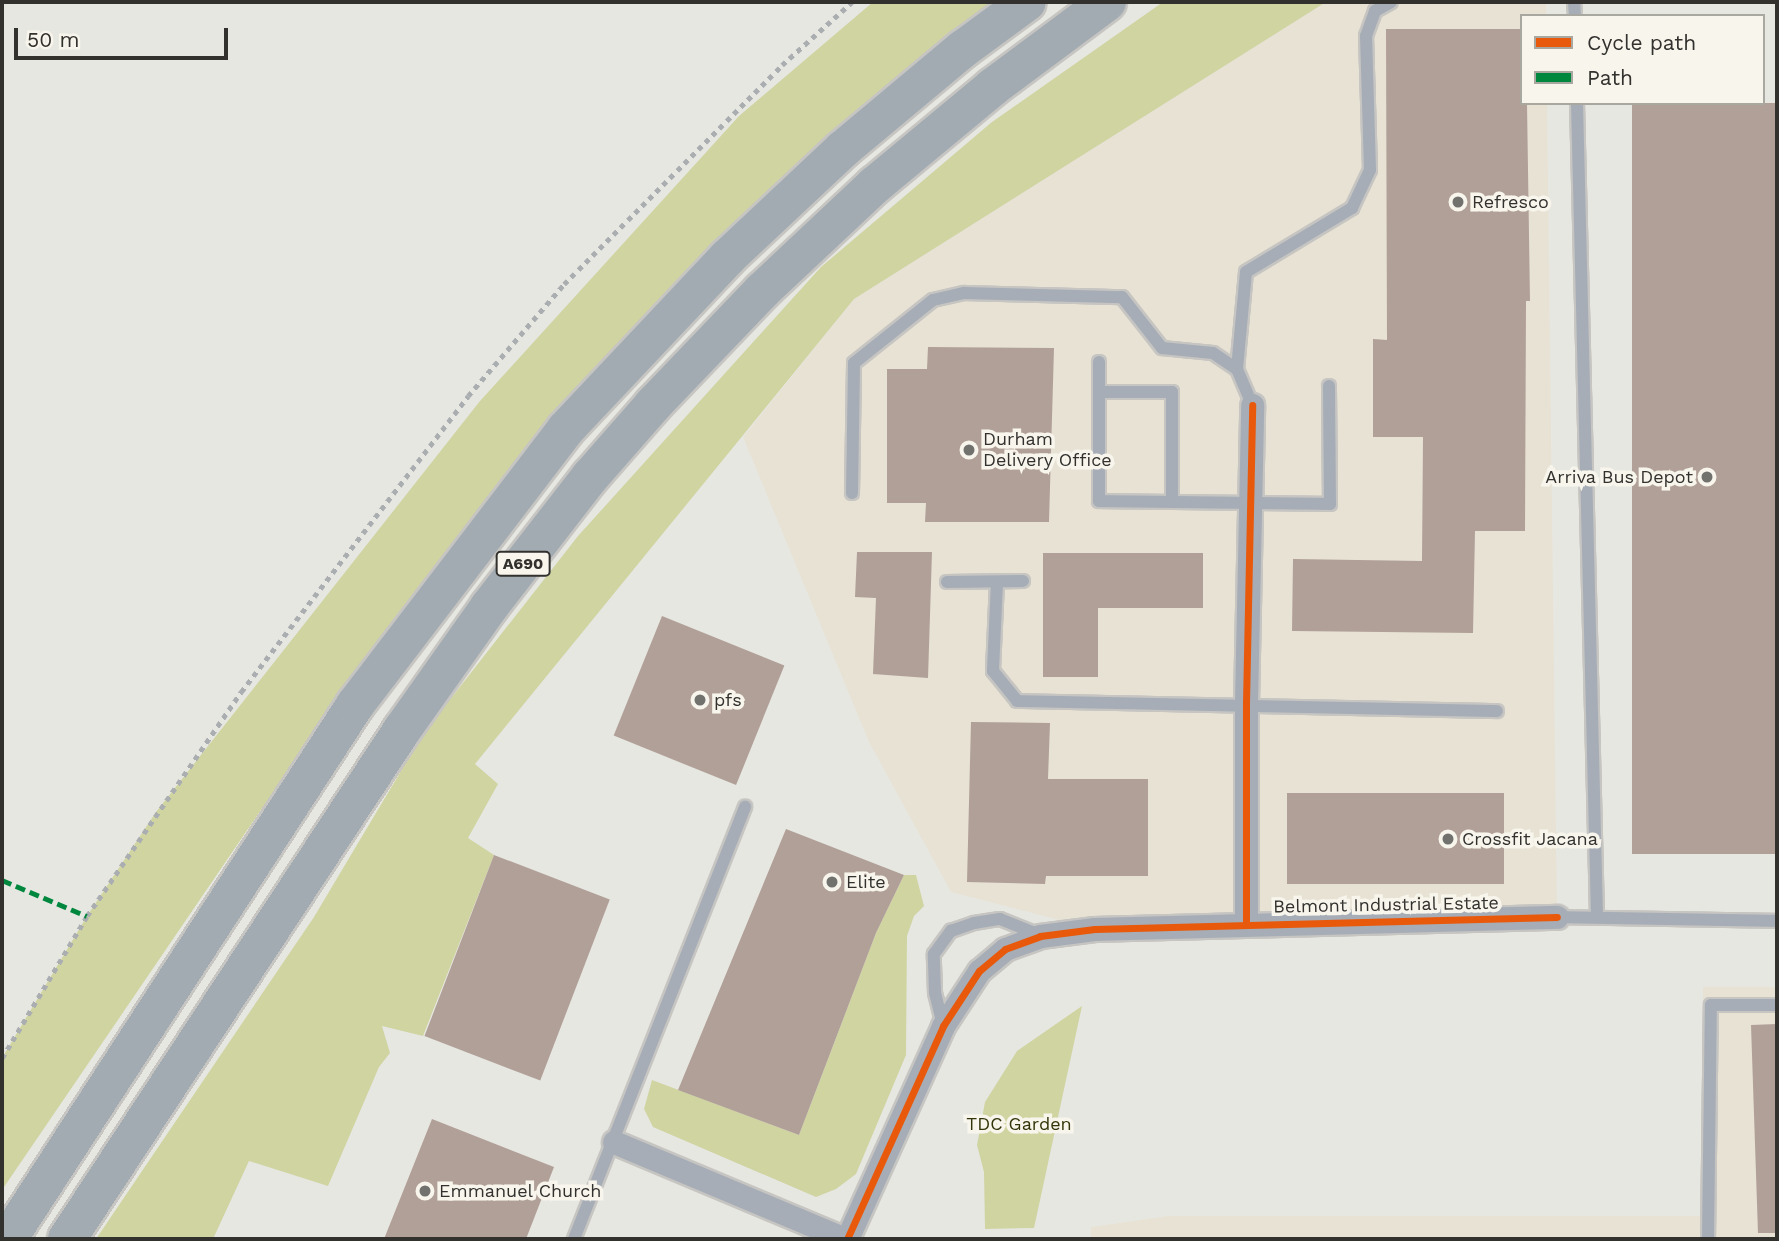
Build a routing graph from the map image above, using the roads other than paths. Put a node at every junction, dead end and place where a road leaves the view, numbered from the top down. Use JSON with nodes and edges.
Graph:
{"nodes":[{"id":1,"x":1027,"y":2,"type":"edge"},
{"id":2,"x":1107,"y":2,"type":"edge"},
{"id":3,"x":1391,"y":2,"type":"edge"},
{"id":4,"x":1577,"y":105,"type":"edge"},
{"id":5,"x":1099,"y":362,"type":"dead end"},
{"id":6,"x":1237,"y":369,"type":"junction"},
{"id":7,"x":1329,"y":386,"type":"dead end"},
{"id":8,"x":1099,"y":392,"type":"junction"},
{"id":9,"x":1252,"y":405,"type":"joint"},
{"id":10,"x":852,"y":493,"type":"dead end"},
{"id":11,"x":1172,"y":502,"type":"junction"},
{"id":12,"x":1250,"y":504,"type":"junction"},
{"id":13,"x":1023,"y":581,"type":"dead end"},
{"id":14,"x":947,"y":582,"type":"dead end"},
{"id":15,"x":998,"y":582,"type":"junction"},
{"id":16,"x":1246,"y":703,"type":"junction"},
{"id":17,"x":1497,"y":711,"type":"dead end"},
{"id":18,"x":745,"y":807,"type":"dead end"},
{"id":19,"x":1597,"y":916,"type":"junction"},
{"id":20,"x":1558,"y":917,"type":"joint"},
{"id":21,"x":1777,"y":921,"type":"edge"},
{"id":22,"x":1247,"y":924,"type":"junction"},
{"id":23,"x":1041,"y":936,"type":"junction"},
{"id":24,"x":1777,"y":1005,"type":"edge"},
{"id":25,"x":943,"y":1026,"type":"junction"},
{"id":26,"x":614,"y":1142,"type":"junction"},
{"id":27,"x":8,"y":1239,"type":"edge"},
{"id":28,"x":67,"y":1239,"type":"edge"},
{"id":29,"x":574,"y":1239,"type":"edge"},
{"id":30,"x":846,"y":1239,"type":"edge"},
{"id":31,"x":1708,"y":1239,"type":"edge"}],
"edges":[{"from":1,"to":27,"type":"highway","number":"A690"},
{"from":2,"to":28,"type":"highway","number":"A690"},
{"from":3,"to":6,"type":"lane"},
{"from":4,"to":19,"type":"lane"},
{"from":5,"to":8,"type":"lane"},
{"from":6,"to":9,"type":"lane"},
{"from":6,"to":10,"type":"lane"},
{"from":7,"to":12,"type":"lane"},
{"from":8,"to":11,"type":"lane"},
{"from":8,"to":11,"type":"lane"},
{"from":9,"to":12,"type":"street"},
{"from":11,"to":12,"type":"lane"},
{"from":12,"to":16,"type":"street"},
{"from":13,"to":15,"type":"lane"},
{"from":14,"to":15,"type":"lane"},
{"from":15,"to":16,"type":"lane"},
{"from":16,"to":17,"type":"lane"},
{"from":16,"to":22,"type":"street"},
{"from":18,"to":26,"type":"lane"},
{"from":19,"to":20,"type":"lane"},
{"from":19,"to":21,"type":"lane"},
{"from":20,"to":22,"type":"street","name":"Belmont Industrial Estate"},
{"from":22,"to":23,"type":"street","name":"Belmont Industrial Estate"},
{"from":23,"to":25,"type":"street","name":"Belmont Industrial Estate"},
{"from":23,"to":25,"type":"lane"},
{"from":24,"to":31,"type":"lane"},
{"from":25,"to":30,"type":"street","name":"Belmont Industrial Estate"},
{"from":26,"to":29,"type":"lane"},
{"from":26,"to":30,"type":"street"}]}
